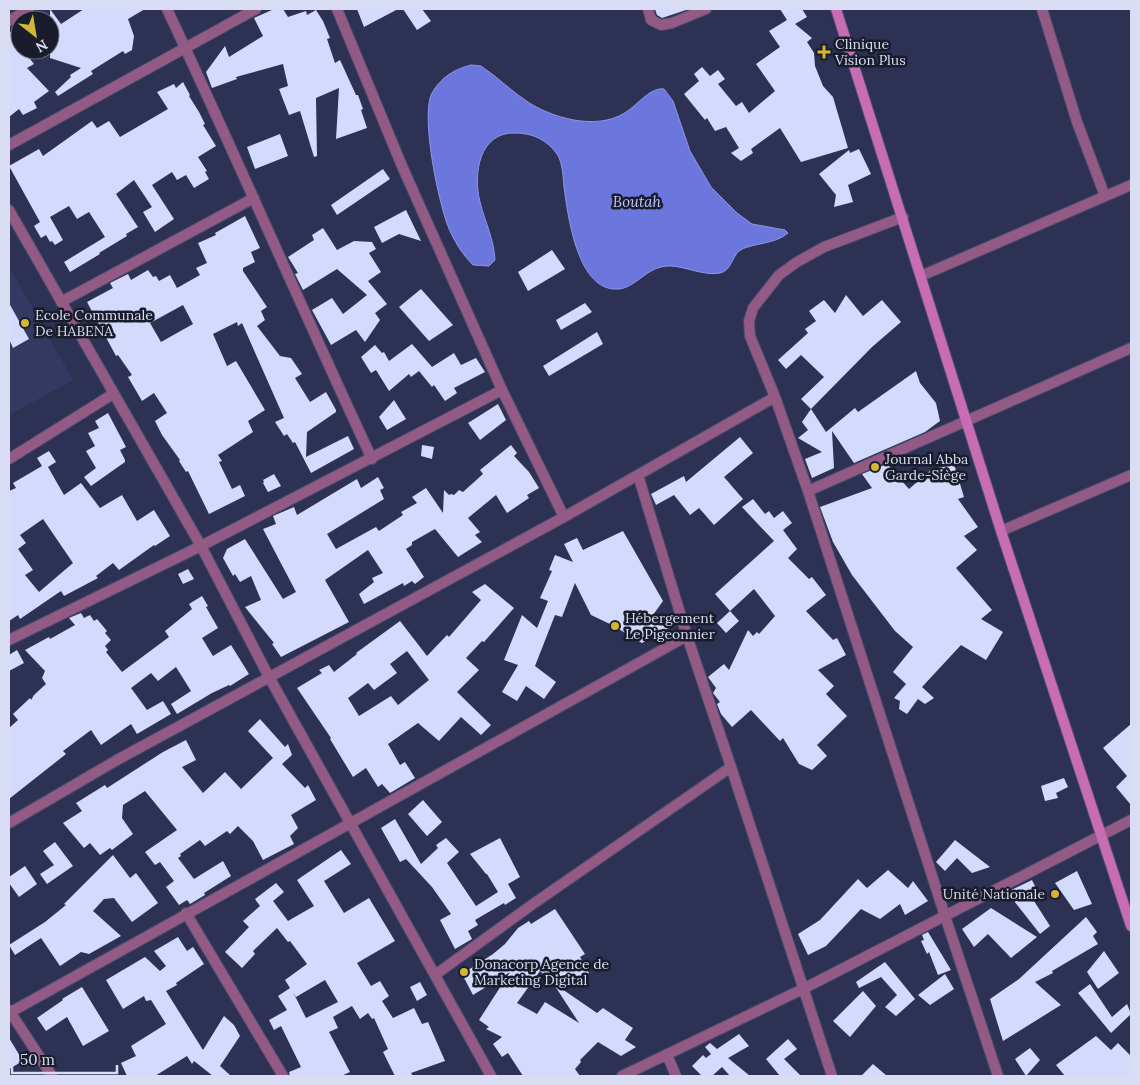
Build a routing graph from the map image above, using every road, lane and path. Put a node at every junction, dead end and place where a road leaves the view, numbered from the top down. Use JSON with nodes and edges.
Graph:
{"nodes":[{"id":1,"x":29,"y":9,"type":"edge"},
{"id":2,"x":167,"y":9,"type":"edge"},
{"id":3,"x":256,"y":9,"type":"edge"},
{"id":4,"x":337,"y":9,"type":"edge"},
{"id":5,"x":648,"y":9,"type":"edge"},
{"id":6,"x":706,"y":9,"type":"edge"},
{"id":7,"x":836,"y":9,"type":"edge"},
{"id":8,"x":1042,"y":9,"type":"edge"},
{"id":9,"x":9,"y":21,"type":"edge"},
{"id":10,"x":185,"y":47,"type":"junction"},
{"id":11,"x":9,"y":145,"type":"edge"},
{"id":12,"x":1131,"y":185,"type":"edge"},
{"id":13,"x":1105,"y":196,"type":"junction"},
{"id":14,"x":254,"y":198,"type":"junction"},
{"id":15,"x":9,"y":210,"type":"edge"},
{"id":16,"x":902,"y":217,"type":"junction"},
{"id":17,"x":921,"y":276,"type":"junction"},
{"id":18,"x":61,"y":302,"type":"junction"},
{"id":19,"x":1131,"y":348,"type":"edge"},
{"id":20,"x":502,"y":390,"type":"junction"},
{"id":21,"x":113,"y":394,"type":"junction"},
{"id":22,"x":775,"y":397,"type":"junction"},
{"id":23,"x":966,"y":421,"type":"junction"},
{"id":24,"x":9,"y":459,"type":"edge"},
{"id":25,"x":372,"y":459,"type":"junction"},
{"id":26,"x":638,"y":475,"type":"junction"},
{"id":27,"x":1131,"y":475,"type":"edge"},
{"id":28,"x":808,"y":490,"type":"junction"},
{"id":29,"x":564,"y":517,"type":"junction"},
{"id":30,"x":1001,"y":531,"type":"junction"},
{"id":31,"x":201,"y":546,"type":"junction"},
{"id":32,"x":687,"y":636,"type":"junction"},
{"id":33,"x":9,"y":640,"type":"edge"},
{"id":34,"x":269,"y":677,"type":"junction"},
{"id":35,"x":732,"y":767,"type":"junction"},
{"id":36,"x":1131,"y":820,"type":"edge"},
{"id":37,"x":9,"y":821,"type":"edge"},
{"id":38,"x":350,"y":823,"type":"junction"},
{"id":39,"x":1101,"y":834,"type":"junction"},
{"id":40,"x":186,"y":913,"type":"junction"},
{"id":41,"x":945,"y":916,"type":"junction"},
{"id":42,"x":1131,"y":926,"type":"edge"},
{"id":43,"x":435,"y":975,"type":"junction"},
{"id":44,"x":803,"y":989,"type":"junction"},
{"id":45,"x":9,"y":1012,"type":"edge"},
{"id":46,"x":667,"y":1055,"type":"junction"},
{"id":47,"x":52,"y":1076,"type":"edge"},
{"id":48,"x":283,"y":1076,"type":"edge"},
{"id":49,"x":491,"y":1076,"type":"edge"},
{"id":50,"x":622,"y":1076,"type":"edge"},
{"id":51,"x":676,"y":1076,"type":"edge"},
{"id":52,"x":832,"y":1076,"type":"edge"},
{"id":53,"x":998,"y":1076,"type":"edge"}],
"edges":[{"from":1,"to":9,"type":"street"},
{"from":2,"to":10,"type":"street"},
{"from":3,"to":10,"type":"street"},
{"from":4,"to":20,"type":"street"},
{"from":5,"to":6,"type":"street"},
{"from":7,"to":16,"type":"street"},
{"from":8,"to":13,"type":"street"},
{"from":10,"to":11,"type":"street"},
{"from":10,"to":14,"type":"street"},
{"from":12,"to":13,"type":"street"},
{"from":13,"to":17,"type":"street"},
{"from":14,"to":18,"type":"street"},
{"from":14,"to":25,"type":"street"},
{"from":15,"to":18,"type":"street"},
{"from":16,"to":17,"type":"street"},
{"from":16,"to":22,"type":"street"},
{"from":17,"to":23,"type":"street"},
{"from":18,"to":21,"type":"street"},
{"from":19,"to":23,"type":"street"},
{"from":20,"to":25,"type":"street"},
{"from":20,"to":29,"type":"street"},
{"from":21,"to":24,"type":"street"},
{"from":21,"to":31,"type":"street"},
{"from":22,"to":26,"type":"street"},
{"from":22,"to":28,"type":"street"},
{"from":23,"to":28,"type":"street"},
{"from":23,"to":30,"type":"street"},
{"from":25,"to":31,"type":"street"},
{"from":26,"to":29,"type":"street"},
{"from":26,"to":32,"type":"street"},
{"from":27,"to":30,"type":"street"},
{"from":28,"to":41,"type":"street"},
{"from":29,"to":34,"type":"street"},
{"from":30,"to":39,"type":"street"},
{"from":31,"to":33,"type":"street"},
{"from":31,"to":34,"type":"street"},
{"from":32,"to":35,"type":"street"},
{"from":32,"to":38,"type":"street"},
{"from":34,"to":37,"type":"street"},
{"from":34,"to":38,"type":"street"},
{"from":35,"to":43,"type":"street"},
{"from":35,"to":44,"type":"street"},
{"from":36,"to":39,"type":"street"},
{"from":38,"to":40,"type":"street"},
{"from":38,"to":43,"type":"street"},
{"from":39,"to":41,"type":"street"},
{"from":39,"to":42,"type":"street"},
{"from":40,"to":45,"type":"street"},
{"from":40,"to":48,"type":"street"},
{"from":41,"to":44,"type":"street"},
{"from":41,"to":53,"type":"street"},
{"from":43,"to":49,"type":"street"},
{"from":44,"to":46,"type":"street"},
{"from":44,"to":52,"type":"street"},
{"from":45,"to":47,"type":"street"},
{"from":46,"to":50,"type":"street"},
{"from":46,"to":51,"type":"street"}]}
